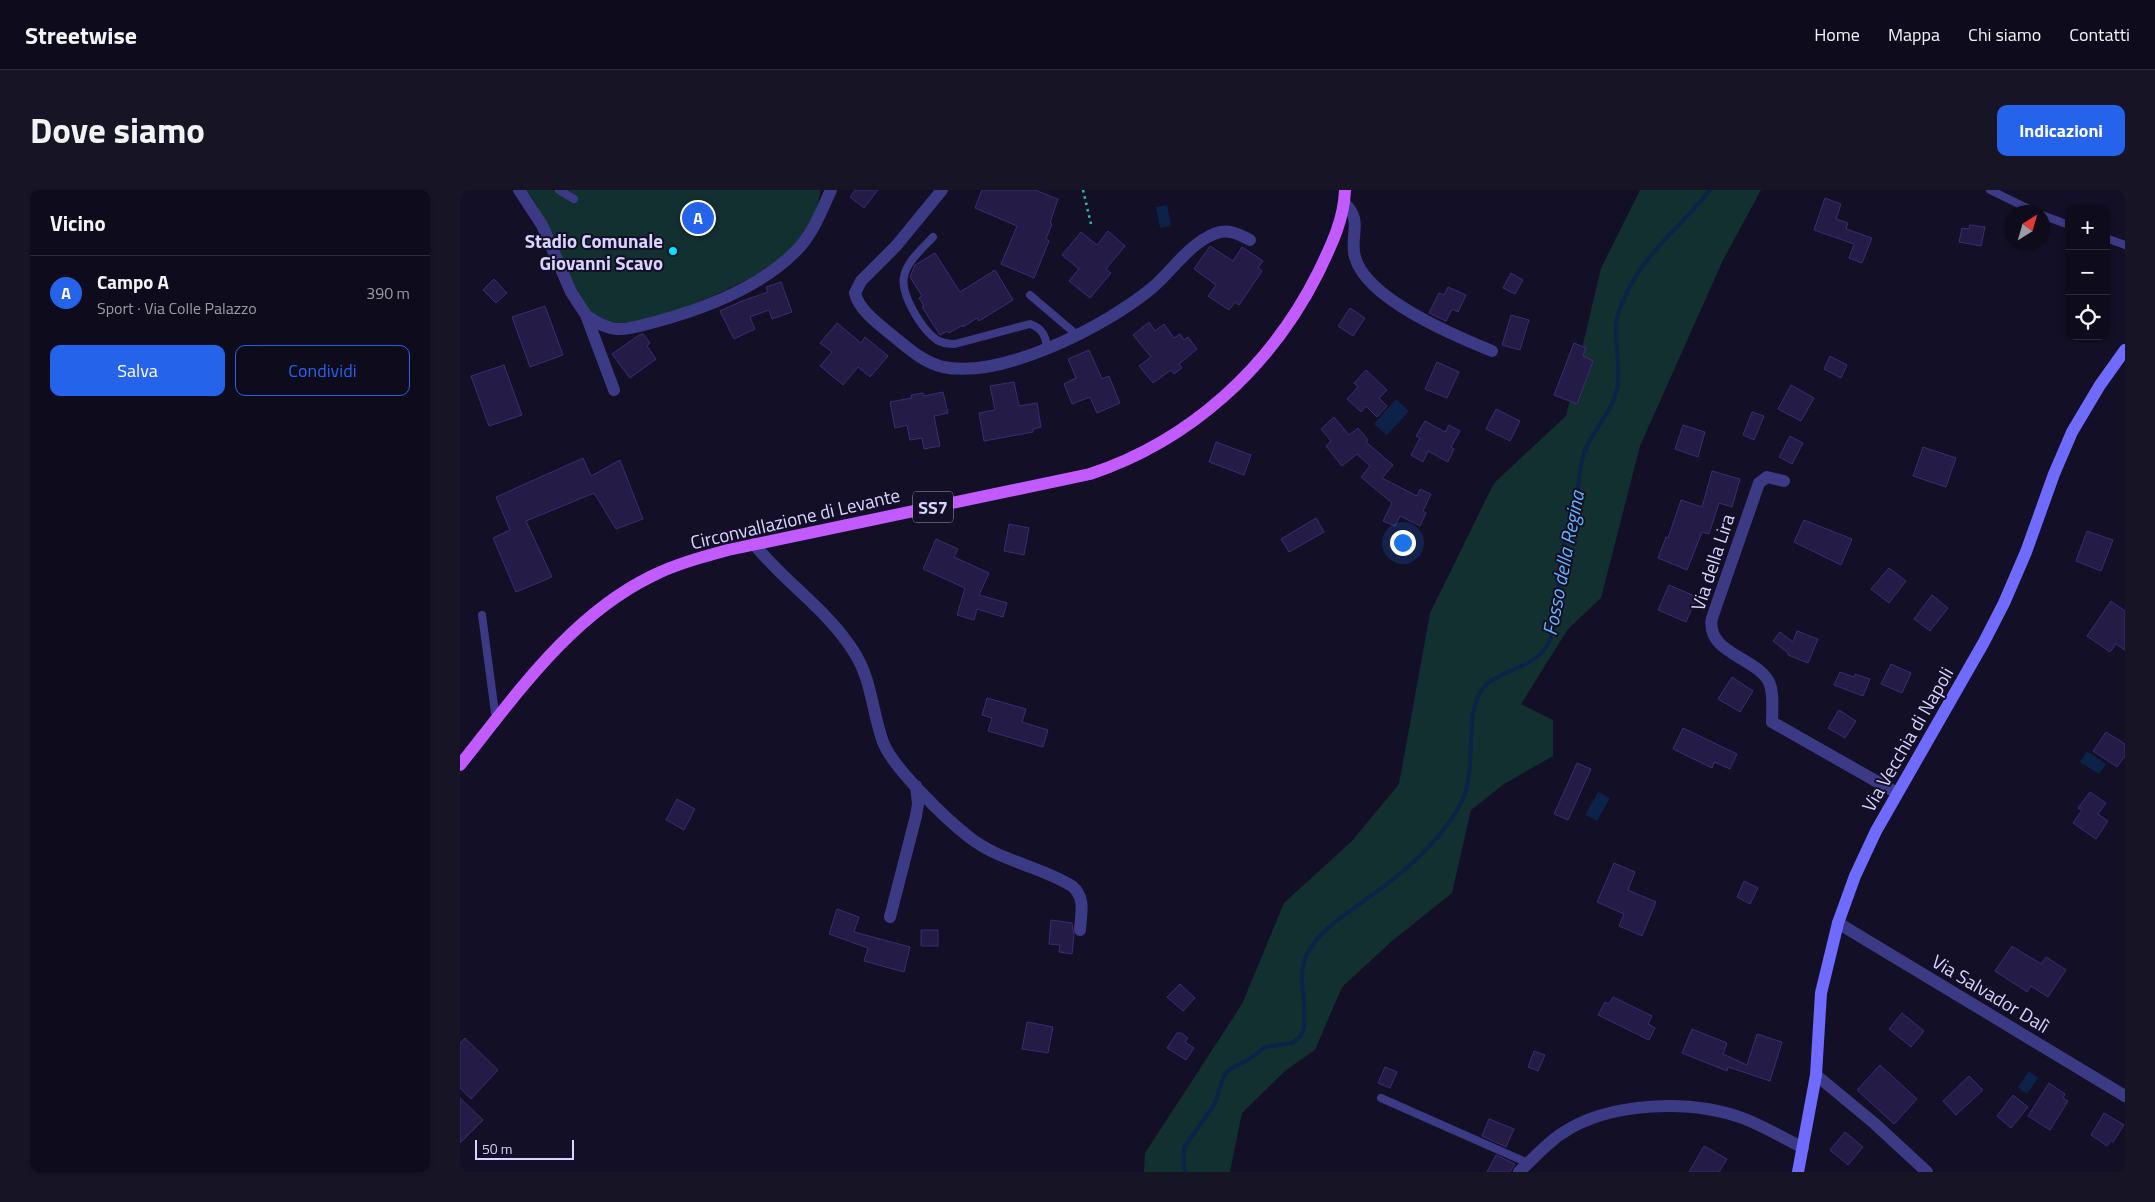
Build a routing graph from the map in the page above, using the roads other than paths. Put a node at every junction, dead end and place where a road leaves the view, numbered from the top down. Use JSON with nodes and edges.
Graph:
{"nodes":[{"id":1,"x":519,"y":190,"type":"edge"},
{"id":2,"x":559,"y":190,"type":"edge"},
{"id":3,"x":830,"y":190,"type":"edge"},
{"id":4,"x":942,"y":190,"type":"edge"},
{"id":5,"x":1345,"y":190,"type":"edge"},
{"id":6,"x":1990,"y":190,"type":"edge"},
{"id":7,"x":574,"y":199,"type":"dead end"},
{"id":8,"x":1344,"y":203,"type":"junction"},
{"id":9,"x":2021,"y":205,"type":"edge"},
{"id":10,"x":2050,"y":219,"type":"edge"},
{"id":11,"x":2065,"y":224,"type":"edge"},
{"id":12,"x":933,"y":237,"type":"dead end"},
{"id":13,"x":2110,"y":239,"type":"edge"},
{"id":14,"x":1250,"y":240,"type":"dead end"},
{"id":15,"x":2125,"y":245,"type":"edge"},
{"id":16,"x":1030,"y":295,"type":"dead end"},
{"id":17,"x":586,"y":316,"type":"junction"},
{"id":18,"x":1077,"y":335,"type":"junction"},
{"id":19,"x":1047,"y":348,"type":"junction"},
{"id":20,"x":2125,"y":350,"type":"edge"},
{"id":21,"x":1492,"y":351,"type":"dead end"},
{"id":22,"x":614,"y":390,"type":"dead end"},
{"id":23,"x":1784,"y":481,"type":"dead end"},
{"id":24,"x":754,"y":544,"type":"junction"},
{"id":25,"x":482,"y":615,"type":"dead end"},
{"id":26,"x":496,"y":720,"type":"junction"},
{"id":27,"x":460,"y":764,"type":"edge"},
{"id":28,"x":916,"y":786,"type":"junction"},
{"id":29,"x":1897,"y":793,"type":"junction"},
{"id":30,"x":890,"y":917,"type":"dead end"},
{"id":31,"x":1838,"y":923,"type":"junction"},
{"id":32,"x":1080,"y":930,"type":"dead end"},
{"id":33,"x":1816,"y":1075,"type":"junction"},
{"id":34,"x":2125,"y":1096,"type":"edge"},
{"id":35,"x":1381,"y":1098,"type":"dead end"},
{"id":36,"x":1803,"y":1148,"type":"junction"},
{"id":37,"x":1524,"y":1168,"type":"edge"},
{"id":38,"x":1798,"y":1172,"type":"edge"},
{"id":39,"x":1927,"y":1172,"type":"edge"}],
"edges":[{"from":1,"to":17,"type":"street"},
{"from":2,"to":7,"type":"lane"},
{"from":3,"to":17,"type":"street"},
{"from":4,"to":19,"type":"street"},
{"from":5,"to":8,"type":"main road","name":"Circonvallazione di Levante","number":"SS7"},
{"from":6,"to":9,"type":"lane"},
{"from":8,"to":21,"type":"street"},
{"from":8,"to":24,"type":"main road","name":"Circonvallazione di Levante","number":"SS7"},
{"from":10,"to":11,"type":"lane"},
{"from":12,"to":19,"type":"lane"},
{"from":13,"to":15,"type":"lane"},
{"from":14,"to":18,"type":"street"},
{"from":16,"to":18,"type":"lane"},
{"from":17,"to":22,"type":"street"},
{"from":18,"to":19,"type":"street"},
{"from":20,"to":29,"type":"street","name":"Via Vecchia di Napoli"},
{"from":23,"to":29,"type":"street","name":"Via della Lira"},
{"from":24,"to":26,"type":"main road","name":"Circonvallazione di Levante","number":"SS7"},
{"from":24,"to":28,"type":"street"},
{"from":25,"to":26,"type":"lane"},
{"from":26,"to":27,"type":"main road","name":"Circonvallazione di Levante","number":"SS7"},
{"from":28,"to":30,"type":"street"},
{"from":28,"to":32,"type":"street"},
{"from":29,"to":31,"type":"street","name":"Via Vecchia di Napoli"},
{"from":31,"to":33,"type":"street","name":"Via Vecchia di Napoli"},
{"from":31,"to":34,"type":"street","name":"Via Salvador Dalì"},
{"from":33,"to":36,"type":"street","name":"Via Vecchia di Napoli"},
{"from":33,"to":39,"type":"street"},
{"from":35,"to":37,"type":"lane"},
{"from":36,"to":37,"type":"street"},
{"from":36,"to":38,"type":"street","name":"Via Vecchia di Napoli"}]}
